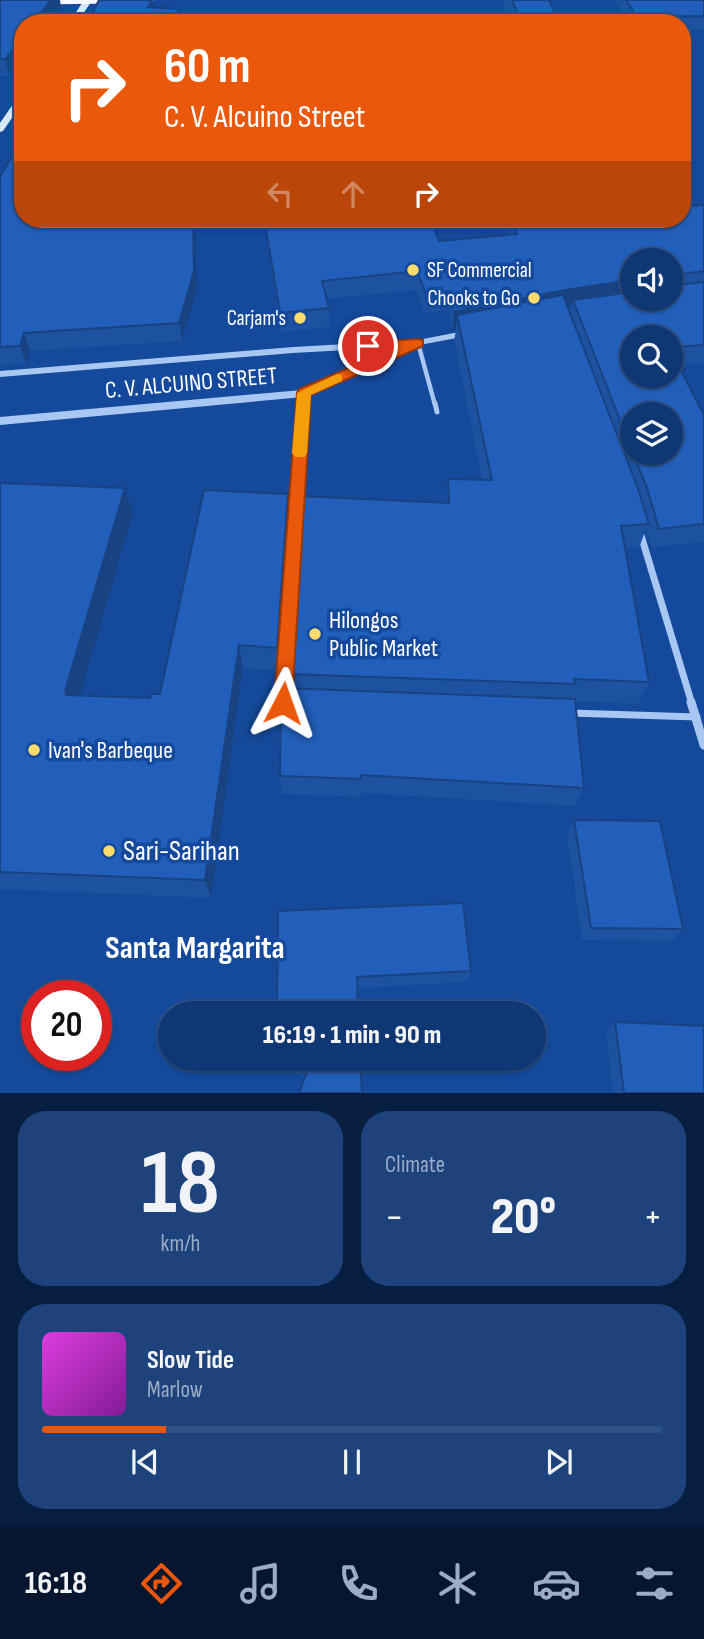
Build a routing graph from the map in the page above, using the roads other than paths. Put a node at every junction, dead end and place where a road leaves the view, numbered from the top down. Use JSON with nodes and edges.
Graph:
{"nodes":[{"id":1,"x":150,"y":0,"type":"edge"},
{"id":2,"x":88,"y":1,"type":"edge"},
{"id":3,"x":0,"y":2,"type":"edge"},
{"id":4,"x":14,"y":109,"type":"edge"},
{"id":5,"x":0,"y":129,"type":"edge"},
{"id":6,"x":483,"y":330,"type":"edge"},
{"id":7,"x":418,"y":343,"type":"junction"},
{"id":8,"x":0,"y":374,"type":"edge"},
{"id":9,"x":304,"y":393,"type":"junction"},
{"id":10,"x":437,"y":412,"type":"dead end"},
{"id":11,"x":0,"y":421,"type":"edge"},
{"id":12,"x":638,"y":522,"type":"edge"},
{"id":13,"x":283,"y":703,"type":"edge"},
{"id":14,"x":559,"y":712,"type":"edge"},
{"id":15,"x":696,"y":717,"type":"junction"},
{"id":16,"x":704,"y":745,"type":"edge"}],
"edges":[{"from":1,"to":2,"type":"main road"},
{"from":2,"to":3,"type":"main road"},
{"from":4,"to":5,"type":"main road"},
{"from":6,"to":7,"type":"street","name":"C. V. ALCUINO STREET"},
{"from":7,"to":8,"type":"street","name":"C. V. ALCUINO STREET"},
{"from":7,"to":9,"type":"street","name":"C. V. ALCUINO STREET"},
{"from":7,"to":10,"type":"lane"},
{"from":9,"to":11,"type":"street","name":"C. V. ALCUINO STREET"},
{"from":9,"to":13,"type":"lane"},
{"from":12,"to":15,"type":"street"},
{"from":14,"to":15,"type":"lane"},
{"from":15,"to":16,"type":"street"}]}
